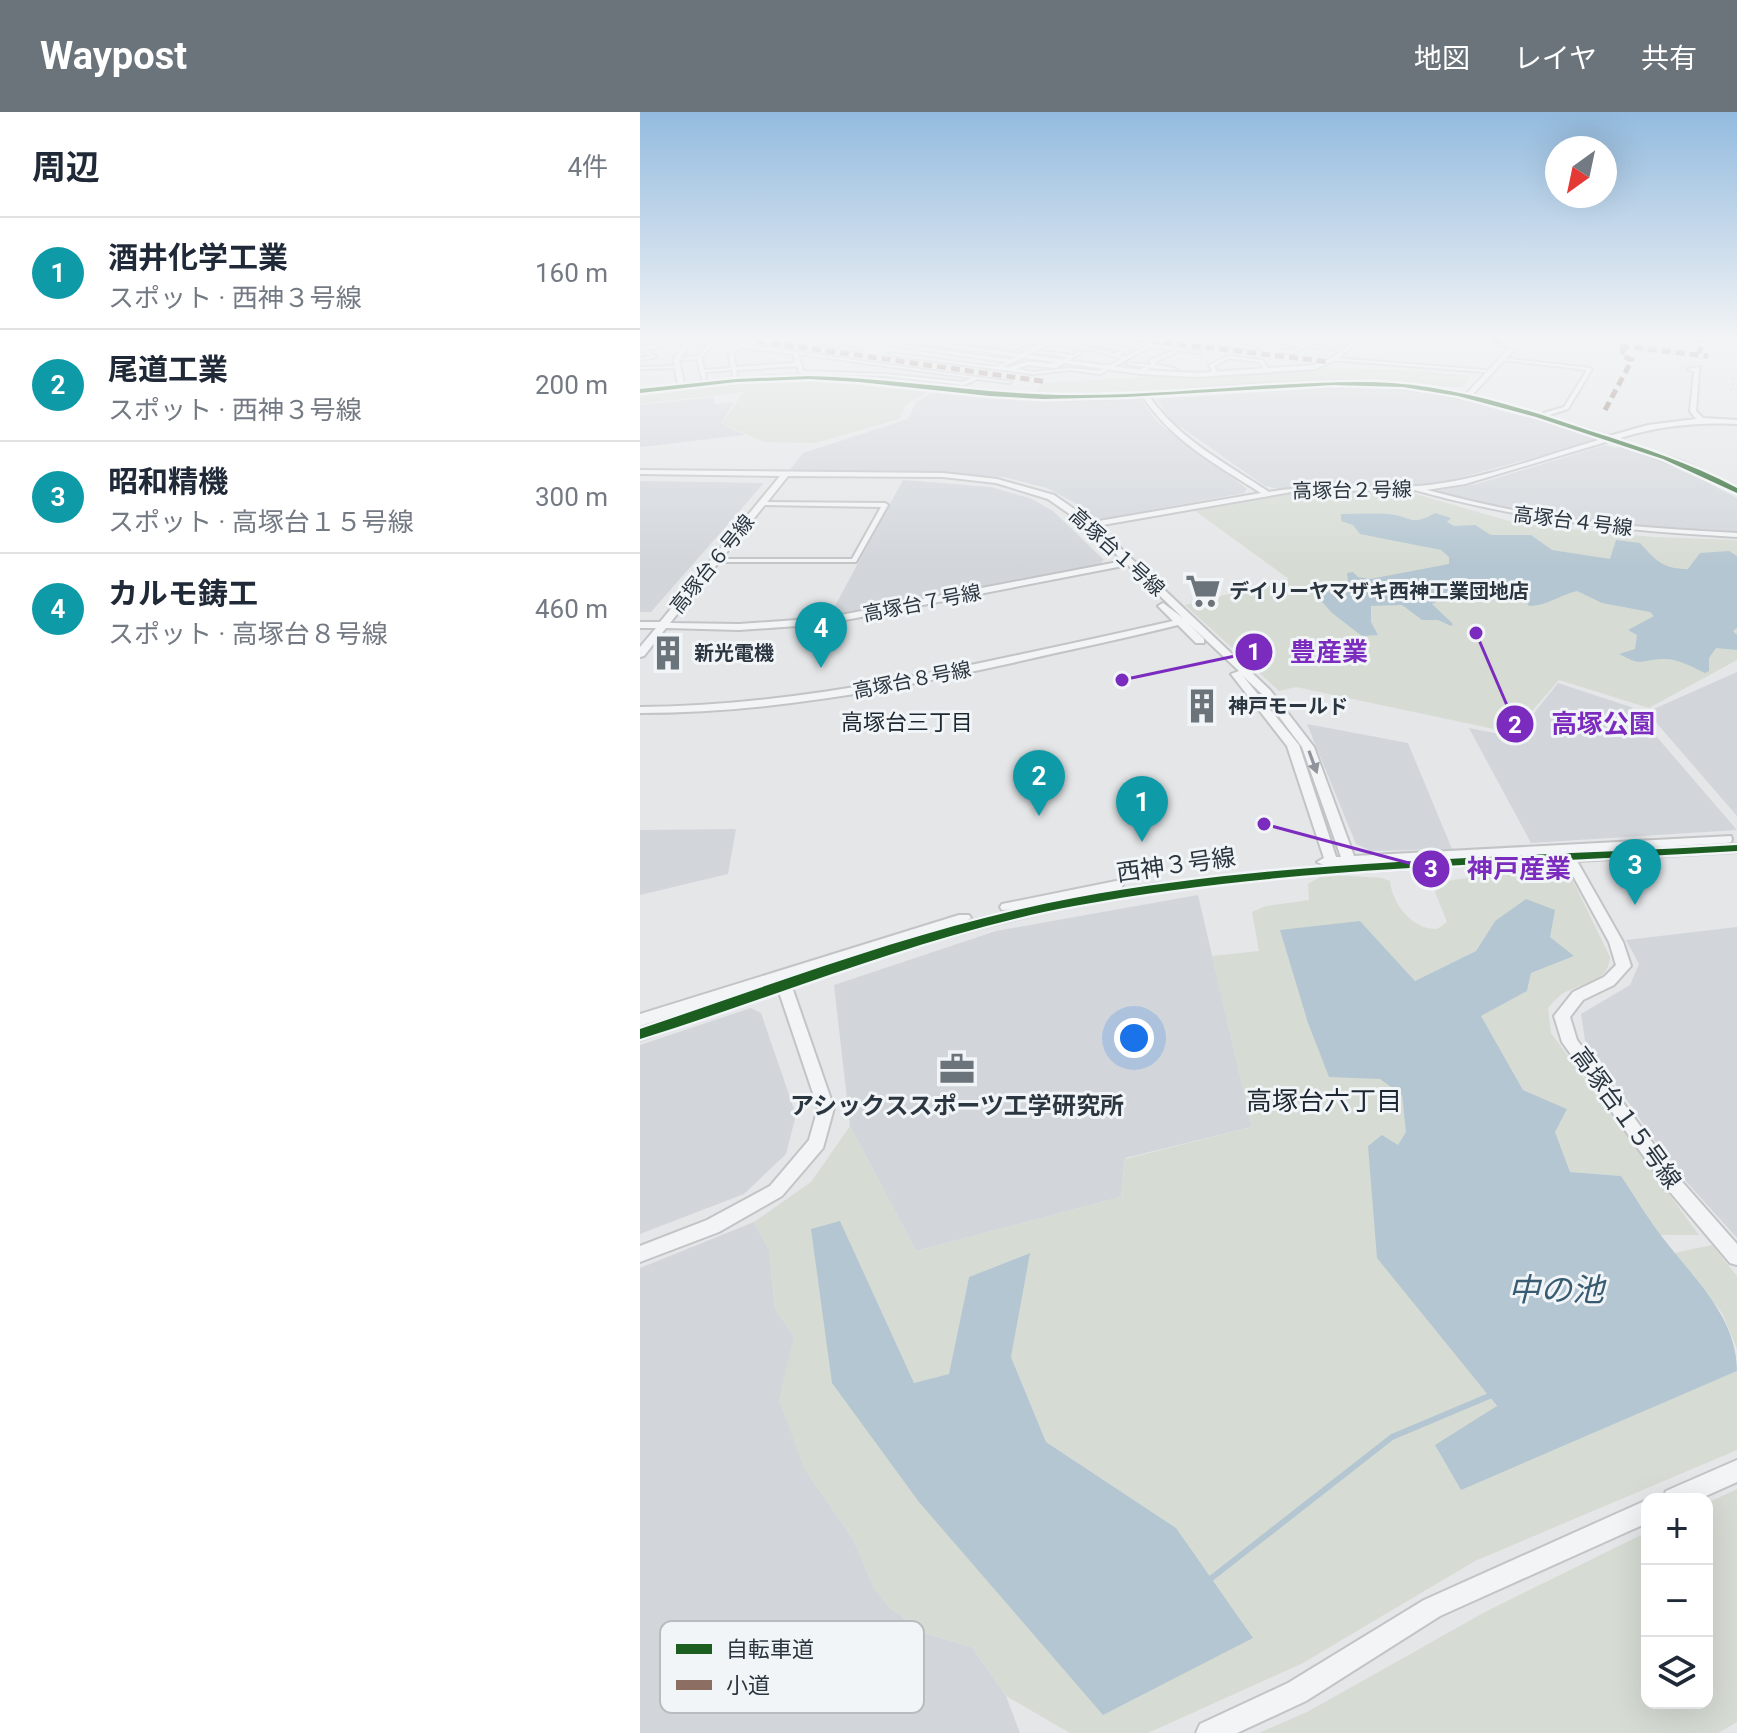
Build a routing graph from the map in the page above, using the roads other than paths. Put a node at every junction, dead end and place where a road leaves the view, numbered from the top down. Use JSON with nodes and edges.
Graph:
{"nodes":[{"id":1,"x":1159,"y":415,"type":"edge"},
{"id":2,"x":1538,"y":415,"type":"edge"},
{"id":3,"x":1548,"y":415,"type":"edge"},
{"id":4,"x":1697,"y":415,"type":"edge"},
{"id":5,"x":1703,"y":420,"type":"junction"},
{"id":6,"x":1737,"y":422,"type":"edge"},
{"id":7,"x":1613,"y":438,"type":"junction"},
{"id":8,"x":640,"y":474,"type":"edge"},
{"id":9,"x":784,"y":475,"type":"junction"},
{"id":10,"x":1413,"y":488,"type":"junction"},
{"id":11,"x":1737,"y":488,"type":"edge"},
{"id":12,"x":1266,"y":493,"type":"junction"},
{"id":13,"x":761,"y":503,"type":"junction"},
{"id":14,"x":1086,"y":526,"type":"junction"},
{"id":15,"x":1737,"y":535,"type":"edge"},
{"id":16,"x":715,"y":561,"type":"junction"},
{"id":17,"x":1125,"y":563,"type":"junction"},
{"id":18,"x":1185,"y":621,"type":"junction"},
{"id":19,"x":640,"y":625,"type":"edge"},
{"id":20,"x":663,"y":625,"type":"junction"},
{"id":21,"x":640,"y":654,"type":"edge"},
{"id":22,"x":640,"y":710,"type":"edge"},
{"id":23,"x":1737,"y":839,"type":"edge"},
{"id":24,"x":1737,"y":848,"type":"edge"},
{"id":25,"x":1570,"y":859,"type":"junction"},
{"id":26,"x":1351,"y":865,"type":"junction"},
{"id":27,"x":1333,"y":866,"type":"junction"},
{"id":28,"x":783,"y":980,"type":"junction"},
{"id":29,"x":640,"y":1020,"type":"edge"},
{"id":30,"x":640,"y":1034,"type":"edge"},
{"id":31,"x":640,"y":1254,"type":"edge"},
{"id":32,"x":1737,"y":1257,"type":"edge"},
{"id":33,"x":1737,"y":1471,"type":"edge"},
{"id":34,"x":1688,"y":1493,"type":"edge"},
{"id":35,"x":1641,"y":1514,"type":"edge"},
{"id":36,"x":1209,"y":1733,"type":"edge"}],
"edges":[{"from":1,"to":12,"type":"street"},
{"from":2,"to":7,"type":"street"},
{"from":3,"to":7,"type":"street"},
{"from":4,"to":5,"type":"street"},
{"from":5,"to":6,"type":"street","name":"高塚台２号線"},
{"from":5,"to":7,"type":"street","name":"高塚台２号線"},
{"from":7,"to":10,"type":"street","name":"高塚台２号線"},
{"from":7,"to":11,"type":"street"},
{"from":8,"to":9,"type":"street","name":"高塚台１号線"},
{"from":9,"to":13,"type":"street","name":"高塚台６号線"},
{"from":9,"to":14,"type":"street","name":"高塚台１号線"},
{"from":10,"to":12,"type":"street","name":"高塚台２号線"},
{"from":10,"to":15,"type":"street","name":"高塚台４号線"},
{"from":12,"to":14,"type":"street","name":"高塚台２号線"},
{"from":13,"to":16,"type":"street","name":"高塚台６号線"},
{"from":13,"to":16,"type":"street"},
{"from":14,"to":17,"type":"street","name":"高塚台１号線"},
{"from":16,"to":20,"type":"street","name":"高塚台６号線"},
{"from":17,"to":18,"type":"street","name":"高塚台１号線"},
{"from":17,"to":20,"type":"street","name":"高塚台７号線"},
{"from":18,"to":22,"type":"street","name":"高塚台８号線"},
{"from":18,"to":26,"type":"street","name":"高塚台１号線","one_way":true},
{"from":18,"to":27,"type":"street","name":"高塚台１号線"},
{"from":19,"to":20,"type":"street","name":"高塚台７号線"},
{"from":20,"to":21,"type":"street","name":"高塚台６号線"},
{"from":23,"to":26,"type":"street","name":"西神３号線"},
{"from":24,"to":25,"type":"street","name":"西神３号線"},
{"from":25,"to":26,"type":"street","name":"西神３号線"},
{"from":25,"to":32,"type":"street","name":"高塚台１５号線"},
{"from":26,"to":27,"type":"street","name":"西神３号線"},
{"from":27,"to":28,"type":"street","name":"西神３号線"},
{"from":28,"to":29,"type":"street","name":"西神３号線"},
{"from":28,"to":30,"type":"street","name":"西神３号線"},
{"from":28,"to":31,"type":"street"},
{"from":33,"to":34,"type":"street"},
{"from":35,"to":36,"type":"street"}]}
